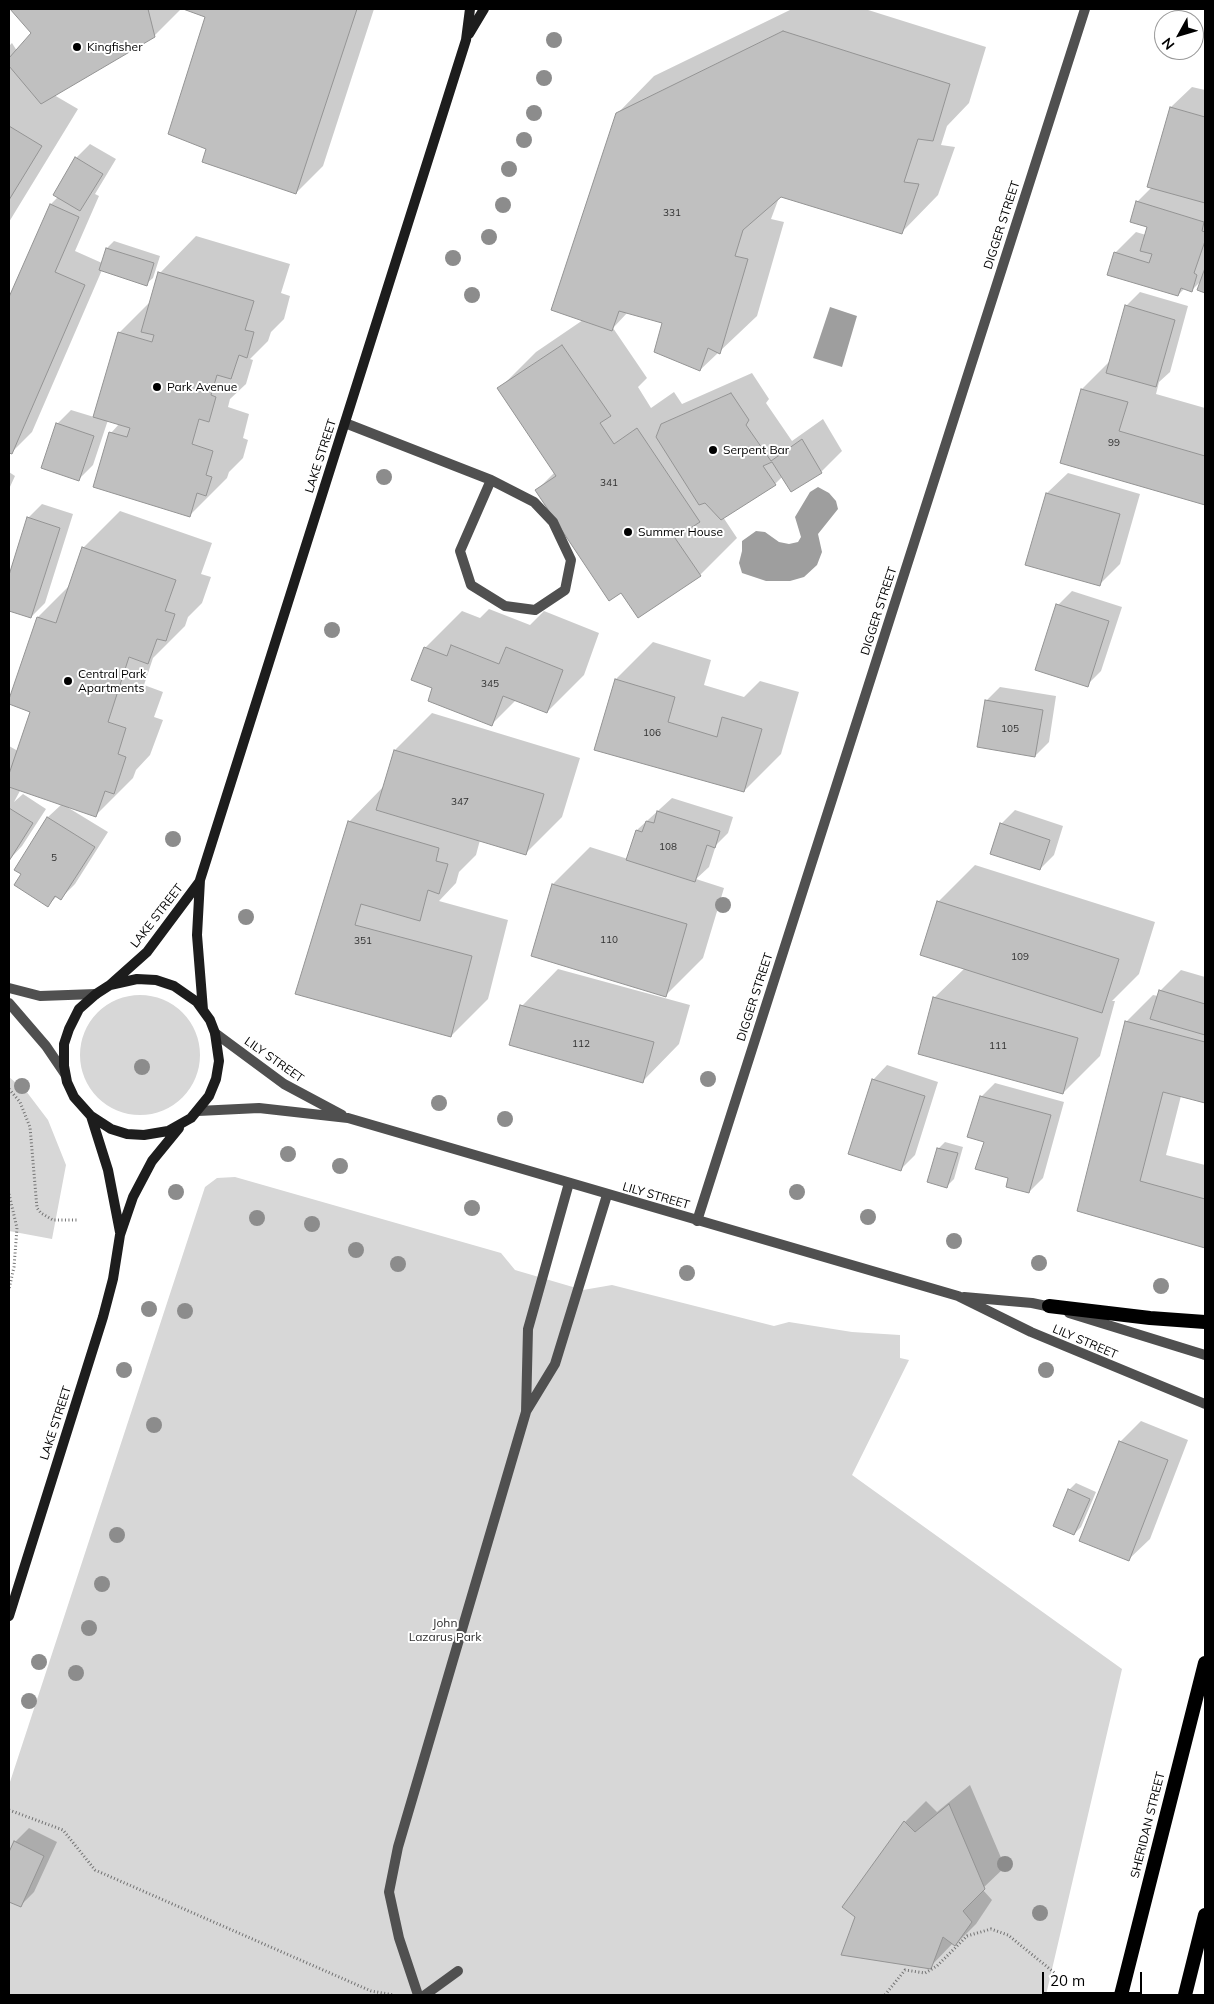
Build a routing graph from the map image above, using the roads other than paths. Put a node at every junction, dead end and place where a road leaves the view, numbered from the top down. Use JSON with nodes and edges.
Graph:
{"nodes":[{"id":1,"x":470,"y":9,"type":"edge"},
{"id":2,"x":484,"y":9,"type":"edge"},
{"id":3,"x":1085,"y":9,"type":"edge"},
{"id":4,"x":466,"y":40,"type":"junction"},
{"id":5,"x":345,"y":423,"type":"junction"},
{"id":6,"x":491,"y":480,"type":"junction"},
{"id":7,"x":200,"y":880,"type":"junction"},
{"id":8,"x":110,"y":985,"type":"junction"},
{"id":9,"x":9,"y":988,"type":"edge"},
{"id":10,"x":96,"y":994,"type":"junction"},
{"id":11,"x":9,"y":1003,"type":"edge"},
{"id":12,"x":203,"y":1010,"type":"junction"},
{"id":13,"x":215,"y":1033,"type":"junction"},
{"id":14,"x":65,"y":1074,"type":"junction"},
{"id":15,"x":198,"y":1111,"type":"junction"},
{"id":16,"x":91,"y":1116,"type":"junction"},
{"id":17,"x":348,"y":1118,"type":"junction"},
{"id":18,"x":183,"y":1123,"type":"junction"},
{"id":19,"x":569,"y":1183,"type":"junction"},
{"id":20,"x":607,"y":1195,"type":"junction"},
{"id":21,"x":697,"y":1221,"type":"junction"},
{"id":22,"x":120,"y":1235,"type":"junction"},
{"id":23,"x":958,"y":1296,"type":"junction"},
{"id":24,"x":1049,"y":1306,"type":"junction"},
{"id":25,"x":1205,"y":1322,"type":"edge"},
{"id":26,"x":1205,"y":1355,"type":"edge"},
{"id":27,"x":1205,"y":1404,"type":"edge"},
{"id":28,"x":526,"y":1412,"type":"junction"},
{"id":29,"x":9,"y":1616,"type":"edge"},
{"id":30,"x":1205,"y":1663,"type":"edge"},
{"id":31,"x":1205,"y":1915,"type":"edge"},
{"id":32,"x":458,"y":1971,"type":"dead end"},
{"id":33,"x":418,"y":1995,"type":"edge"},
{"id":34,"x":425,"y":1995,"type":"edge"},
{"id":35,"x":1121,"y":1995,"type":"edge"},
{"id":36,"x":1185,"y":1995,"type":"edge"}],
"edges":[{"from":1,"to":4,"type":"main road","name":"LAKE STREET"},
{"from":2,"to":4,"type":"main road","name":"LAKE STREET"},
{"from":3,"to":21,"type":"street","name":"DIGGER STREET"},
{"from":4,"to":5,"type":"main road","name":"LAKE STREET"},
{"from":5,"to":6,"type":"street"},
{"from":5,"to":7,"type":"main road","name":"LAKE STREET"},
{"from":6,"to":6,"type":"street"},
{"from":7,"to":8,"type":"main road","name":"LAKE STREET"},
{"from":7,"to":12,"type":"main road","name":"LAKE STREET"},
{"from":8,"to":10,"type":"main road"},
{"from":8,"to":12,"type":"main road"},
{"from":9,"to":10,"type":"street"},
{"from":10,"to":14,"type":"main road"},
{"from":11,"to":14,"type":"street"},
{"from":12,"to":13,"type":"main road"},
{"from":13,"to":15,"type":"main road"},
{"from":13,"to":17,"type":"street","name":"LILY STREET"},
{"from":14,"to":16,"type":"main road"},
{"from":15,"to":17,"type":"street","name":"LILY STREET"},
{"from":15,"to":18,"type":"main road"},
{"from":16,"to":18,"type":"main road"},
{"from":16,"to":22,"type":"main road","name":"LAKE STREET"},
{"from":17,"to":19,"type":"street","name":"LILY STREET"},
{"from":18,"to":22,"type":"main road","name":"LAKE STREET"},
{"from":19,"to":20,"type":"street","name":"LILY STREET"},
{"from":19,"to":28,"type":"street"},
{"from":20,"to":21,"type":"street","name":"LILY STREET"},
{"from":20,"to":28,"type":"street"},
{"from":21,"to":23,"type":"street","name":"LILY STREET"},
{"from":22,"to":29,"type":"main road","name":"LAKE STREET"},
{"from":23,"to":24,"type":"street","name":"LILY STREET"},
{"from":23,"to":27,"type":"street","name":"LILY STREET"},
{"from":24,"to":25,"type":"highway"},
{"from":24,"to":26,"type":"street","name":"LILY STREET"},
{"from":28,"to":33,"type":"street"},
{"from":30,"to":35,"type":"highway","name":"SHERIDAN STREET"},
{"from":31,"to":36,"type":"highway"},
{"from":32,"to":34,"type":"street"}]}
